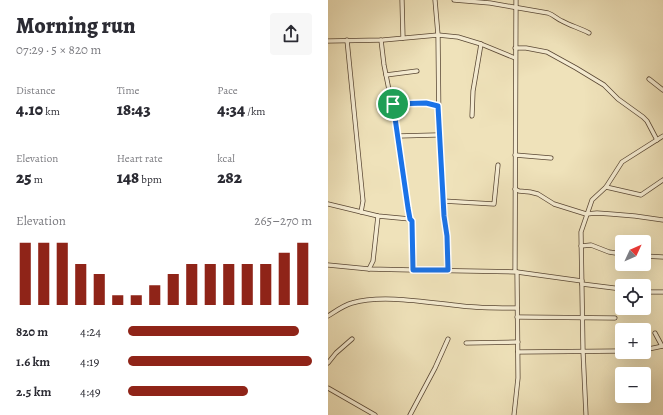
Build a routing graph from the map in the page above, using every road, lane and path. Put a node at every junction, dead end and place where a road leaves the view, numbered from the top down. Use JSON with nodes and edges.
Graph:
{"nodes":[{"id":1,"x":402,"y":0,"type":"edge"},
{"id":2,"x":435,"y":0,"type":"edge"},
{"id":3,"x":454,"y":0,"type":"edge"},
{"id":4,"x":516,"y":0,"type":"edge"},
{"id":5,"x":516,"y":8,"type":"junction"},
{"id":6,"x":589,"y":33,"type":"dead end"},
{"id":7,"x":438,"y":35,"type":"junction"},
{"id":8,"x":403,"y":38,"type":"junction"},
{"id":9,"x":347,"y":40,"type":"junction"},
{"id":10,"x":381,"y":40,"type":"junction"},
{"id":11,"x":328,"y":41,"type":"edge"},
{"id":12,"x":481,"y":44,"type":"junction"},
{"id":13,"x":515,"y":48,"type":"junction"},
{"id":14,"x":515,"y":58,"type":"junction"},
{"id":15,"x":417,"y":70,"type":"dead end"},
{"id":16,"x":386,"y":75,"type":"junction"},
{"id":17,"x":649,"y":79,"type":"dead end"},
{"id":18,"x":663,"y":90,"type":"edge"},
{"id":19,"x":393,"y":104,"type":"junction"},
{"id":20,"x":438,"y":106,"type":"junction"},
{"id":21,"x":472,"y":116,"type":"dead end"},
{"id":22,"x":436,"y":135,"type":"dead end"},
{"id":23,"x":398,"y":136,"type":"junction"},
{"id":24,"x":663,"y":136,"type":"edge"},
{"id":25,"x":657,"y":140,"type":"junction"},
{"id":26,"x":516,"y":155,"type":"junction"},
{"id":27,"x":551,"y":158,"type":"dead end"},
{"id":28,"x":498,"y":165,"type":"dead end"},
{"id":29,"x":663,"y":180,"type":"edge"},
{"id":30,"x":606,"y":186,"type":"junction"},
{"id":31,"x":515,"y":189,"type":"junction"},
{"id":32,"x":443,"y":201,"type":"junction"},
{"id":33,"x":328,"y":204,"type":"edge"},
{"id":34,"x":361,"y":212,"type":"junction"},
{"id":35,"x":586,"y":214,"type":"junction"},
{"id":36,"x":378,"y":216,"type":"junction"},
{"id":37,"x":410,"y":219,"type":"junction"},
{"id":38,"x":663,"y":220,"type":"edge"},
{"id":39,"x":582,"y":246,"type":"junction"},
{"id":40,"x":615,"y":253,"type":"edge"},
{"id":41,"x":651,"y":256,"type":"edge"},
{"id":42,"x":663,"y":257,"type":"edge"},
{"id":43,"x":328,"y":265,"type":"edge"},
{"id":44,"x":369,"y":269,"type":"junction"},
{"id":45,"x":413,"y":270,"type":"junction"},
{"id":46,"x":448,"y":270,"type":"junction"},
{"id":47,"x":516,"y":271,"type":"junction"},
{"id":48,"x":582,"y":282,"type":"junction"},
{"id":49,"x":615,"y":288,"type":"edge"},
{"id":50,"x":651,"y":292,"type":"edge"},
{"id":51,"x":663,"y":292,"type":"edge"},
{"id":52,"x":517,"y":308,"type":"junction"},
{"id":53,"x":328,"y":316,"type":"edge"},
{"id":54,"x":517,"y":317,"type":"junction"},
{"id":55,"x":582,"y":317,"type":"junction"},
{"id":56,"x":616,"y":318,"type":"dead end"},
{"id":57,"x":654,"y":333,"type":"dead end"},
{"id":58,"x":352,"y":339,"type":"dead end"},
{"id":59,"x":448,"y":339,"type":"dead end"},
{"id":60,"x":518,"y":342,"type":"junction"},
{"id":61,"x":466,"y":343,"type":"dead end"},
{"id":62,"x":663,"y":346,"type":"edge"},
{"id":63,"x":651,"y":349,"type":"edge"},
{"id":64,"x":615,"y":350,"type":"edge"},
{"id":65,"x":583,"y":351,"type":"junction"},
{"id":66,"x":518,"y":352,"type":"junction"},
{"id":67,"x":328,"y":363,"type":"edge"},
{"id":68,"x":328,"y":388,"type":"edge"},
{"id":69,"x":375,"y":415,"type":"edge"},
{"id":70,"x":410,"y":415,"type":"edge"},
{"id":71,"x":514,"y":415,"type":"edge"},
{"id":72,"x":586,"y":415,"type":"edge"}],
"edges":[{"from":1,"to":8,"type":"street"},
{"from":2,"to":7,"type":"street"},
{"from":3,"to":5,"type":"street"},
{"from":4,"to":5,"type":"street"},
{"from":5,"to":6,"type":"street"},
{"from":5,"to":13,"type":"street"},
{"from":7,"to":8,"type":"street"},
{"from":7,"to":12,"type":"street"},
{"from":7,"to":20,"type":"street"},
{"from":8,"to":10,"type":"street"},
{"from":9,"to":10,"type":"street"},
{"from":9,"to":11,"type":"street"},
{"from":9,"to":34,"type":"street"},
{"from":10,"to":16,"type":"street"},
{"from":12,"to":14,"type":"street"},
{"from":12,"to":21,"type":"street"},
{"from":13,"to":14,"type":"street"},
{"from":13,"to":25,"type":"street"},
{"from":14,"to":26,"type":"street"},
{"from":15,"to":16,"type":"street"},
{"from":16,"to":19,"type":"street"},
{"from":17,"to":18,"type":"street"},
{"from":19,"to":20,"type":"street"},
{"from":19,"to":23,"type":"street"},
{"from":20,"to":32,"type":"street"},
{"from":22,"to":23,"type":"street"},
{"from":23,"to":37,"type":"street"},
{"from":24,"to":25,"type":"street"},
{"from":25,"to":30,"type":"street"},
{"from":26,"to":27,"type":"street"},
{"from":26,"to":31,"type":"street"},
{"from":28,"to":32,"type":"street"},
{"from":29,"to":30,"type":"street"},
{"from":30,"to":35,"type":"street"},
{"from":31,"to":35,"type":"street"},
{"from":31,"to":47,"type":"street"},
{"from":32,"to":46,"type":"street"},
{"from":33,"to":34,"type":"street"},
{"from":34,"to":36,"type":"street"},
{"from":35,"to":38,"type":"street"},
{"from":35,"to":39,"type":"street"},
{"from":36,"to":37,"type":"street"},
{"from":36,"to":44,"type":"street"},
{"from":37,"to":45,"type":"street"},
{"from":39,"to":40,"type":"street"},
{"from":39,"to":48,"type":"street"},
{"from":41,"to":42,"type":"street"},
{"from":43,"to":44,"type":"street"},
{"from":44,"to":45,"type":"street"},
{"from":45,"to":46,"type":"street"},
{"from":46,"to":47,"type":"street"},
{"from":47,"to":48,"type":"street"},
{"from":47,"to":52,"type":"street"},
{"from":48,"to":49,"type":"street"},
{"from":48,"to":55,"type":"street"},
{"from":50,"to":51,"type":"street"},
{"from":52,"to":53,"type":"street"},
{"from":52,"to":54,"type":"street"},
{"from":54,"to":55,"type":"street"},
{"from":54,"to":60,"type":"street"},
{"from":55,"to":56,"type":"street"},
{"from":55,"to":65,"type":"street"},
{"from":57,"to":62,"type":"street"},
{"from":58,"to":67,"type":"street"},
{"from":59,"to":70,"type":"street"},
{"from":60,"to":61,"type":"street"},
{"from":60,"to":66,"type":"street"},
{"from":62,"to":63,"type":"street"},
{"from":64,"to":65,"type":"street"},
{"from":65,"to":66,"type":"street"},
{"from":65,"to":72,"type":"street"},
{"from":66,"to":71,"type":"street"},
{"from":68,"to":69,"type":"street"}]}
